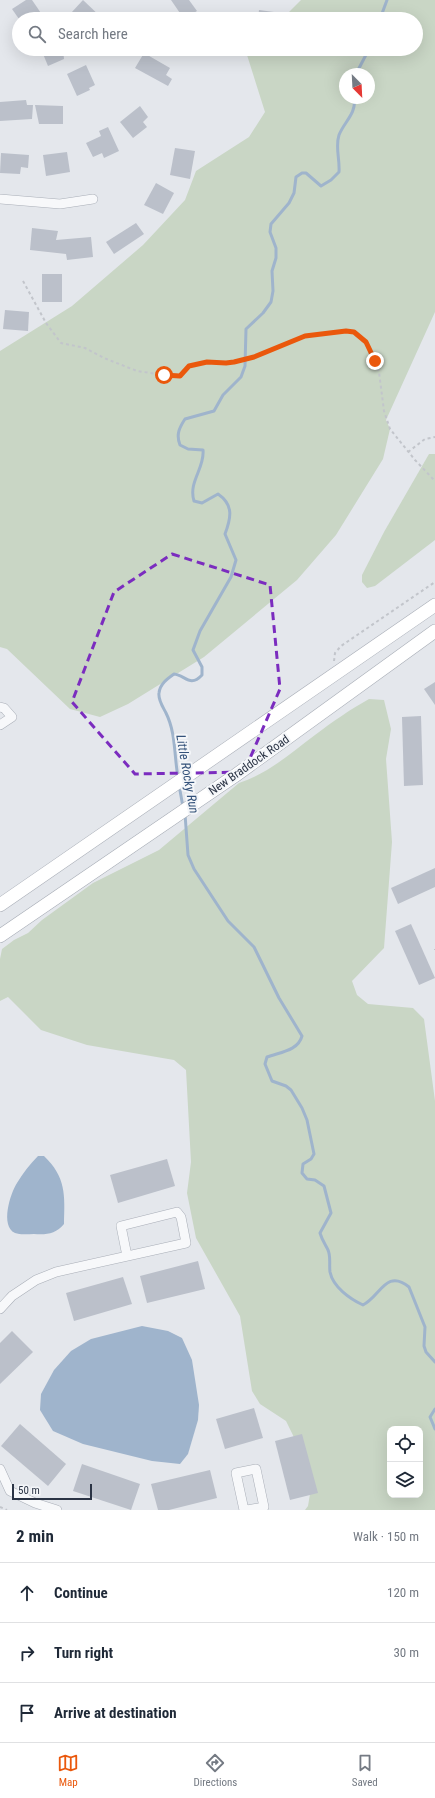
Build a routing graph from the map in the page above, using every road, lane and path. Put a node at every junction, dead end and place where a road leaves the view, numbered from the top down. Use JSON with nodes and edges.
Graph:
{"nodes":[{"id":1,"x":93,"y":198,"type":"dead end"},
{"id":2,"x":0,"y":199,"type":"edge"},
{"id":3,"x":23,"y":281,"type":"dead end"},
{"id":4,"x":435,"y":438,"type":"edge"},
{"id":5,"x":408,"y":452,"type":"junction"},
{"id":6,"x":435,"y":481,"type":"edge"},
{"id":7,"x":435,"y":582,"type":"edge"},
{"id":8,"x":435,"y":605,"type":"edge"},
{"id":9,"x":435,"y":631,"type":"edge"},
{"id":10,"x":334,"y":662,"type":"dead end"},
{"id":11,"x":0,"y":707,"type":"edge"},
{"id":12,"x":0,"y":725,"type":"edge"},
{"id":13,"x":0,"y":905,"type":"edge"},
{"id":14,"x":0,"y":936,"type":"edge"},
{"id":15,"x":127,"y":1256,"type":"junction"},
{"id":16,"x":0,"y":1309,"type":"edge"},
{"id":17,"x":0,"y":1469,"type":"edge"},
{"id":18,"x":0,"y":1507,"type":"edge"},
{"id":19,"x":7,"y":1510,"type":"edge"},
{"id":20,"x":57,"y":1510,"type":"edge"},
{"id":21,"x":244,"y":1510,"type":"edge"},
{"id":22,"x":248,"y":1510,"type":"edge"}],
"edges":[{"from":1,"to":2,"type":"street"},
{"from":3,"to":5,"type":"path"},
{"from":4,"to":5,"type":"path"},
{"from":5,"to":6,"type":"path"},
{"from":7,"to":10,"type":"path"},
{"from":8,"to":13,"type":"main road"},
{"from":9,"to":14,"type":"main road","name":"New Braddock Road"},
{"from":11,"to":12,"type":"street"},
{"from":15,"to":15,"type":"street"},
{"from":15,"to":16,"type":"street"},
{"from":17,"to":20,"type":"street"},
{"from":18,"to":19,"type":"path"},
{"from":21,"to":22,"type":"street"}]}
